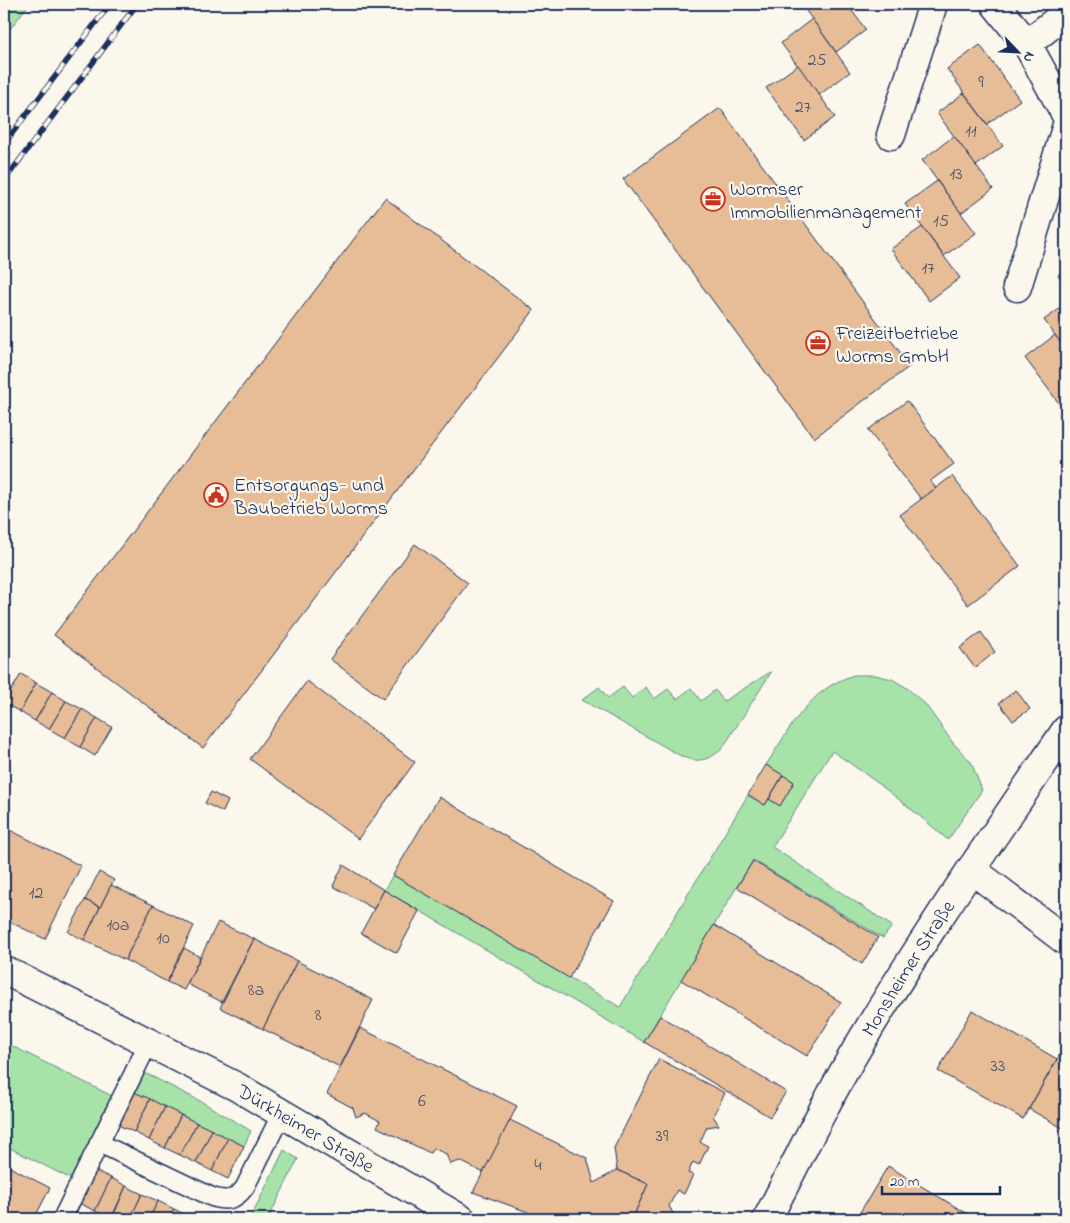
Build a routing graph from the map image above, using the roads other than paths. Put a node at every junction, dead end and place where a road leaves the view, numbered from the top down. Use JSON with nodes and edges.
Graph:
{"nodes":[{"id":1,"x":933,"y":4,"type":"edge"},
{"id":2,"x":995,"y":4,"type":"edge"},
{"id":3,"x":1066,"y":13,"type":"edge"},
{"id":4,"x":1027,"y":44,"type":"junction"},
{"id":5,"x":1066,"y":116,"type":"edge"},
{"id":6,"x":1066,"y":128,"type":"edge"},
{"id":7,"x":892,"y":135,"type":"dead end"},
{"id":8,"x":1017,"y":287,"type":"dead end"},
{"id":9,"x":1066,"y":730,"type":"edge"},
{"id":10,"x":971,"y":869,"type":"junction"},
{"id":11,"x":1066,"y":941,"type":"edge"},
{"id":12,"x":4,"y":970,"type":"edge"},
{"id":13,"x":149,"y":1042,"type":"junction"},
{"id":14,"x":282,"y":1113,"type":"junction"},
{"id":15,"x":99,"y":1143,"type":"junction"},
{"id":16,"x":62,"y":1219,"type":"edge"},
{"id":17,"x":460,"y":1219,"type":"edge"},
{"id":18,"x":767,"y":1219,"type":"edge"}],
"edges":[{"from":1,"to":7,"type":"street"},
{"from":2,"to":4,"type":"street"},
{"from":3,"to":4,"type":"street"},
{"from":4,"to":5,"type":"street"},
{"from":6,"to":8,"type":"street"},
{"from":9,"to":10,"type":"street","name":"Monsheimer Straße"},
{"from":10,"to":11,"type":"street"},
{"from":10,"to":18,"type":"street","name":"Monsheimer Straße"},
{"from":12,"to":13,"type":"street","name":"Dürkheimer Straße"},
{"from":13,"to":14,"type":"street","name":"Dürkheimer Straße"},
{"from":13,"to":15,"type":"lane"},
{"from":14,"to":15,"type":"lane"},
{"from":14,"to":17,"type":"street","name":"Dürkheimer Straße"},
{"from":15,"to":16,"type":"lane"}]}
